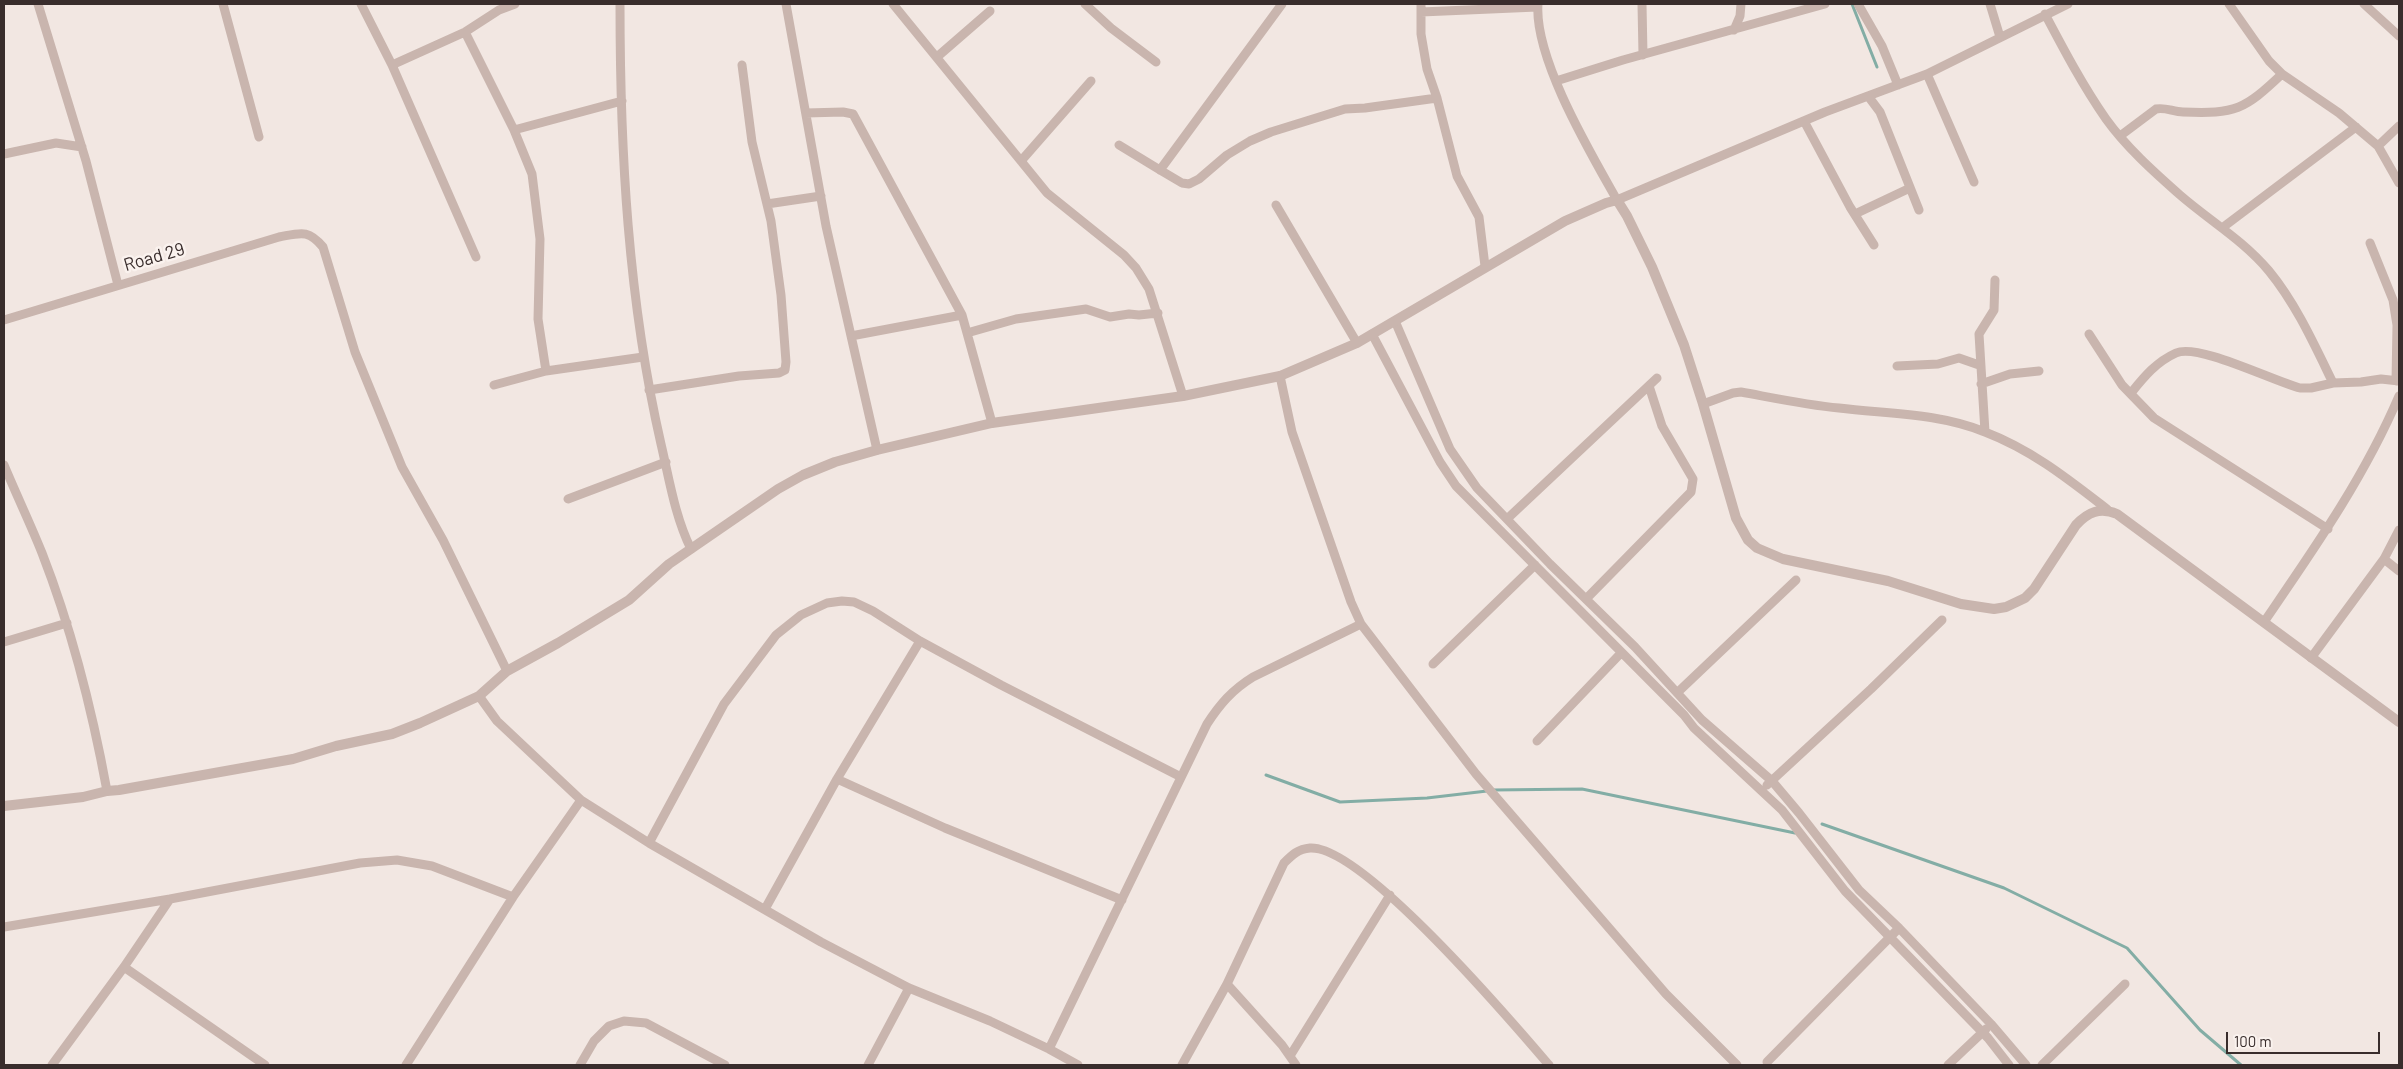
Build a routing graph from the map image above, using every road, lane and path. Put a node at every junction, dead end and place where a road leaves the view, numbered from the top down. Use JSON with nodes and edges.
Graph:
{"nodes":[{"id":1,"x":38,"y":4,"type":"edge"},
{"id":2,"x":223,"y":4,"type":"edge"},
{"id":3,"x":361,"y":4,"type":"edge"},
{"id":4,"x":516,"y":4,"type":"edge"},
{"id":5,"x":620,"y":4,"type":"edge"},
{"id":6,"x":786,"y":4,"type":"edge"},
{"id":7,"x":892,"y":4,"type":"edge"},
{"id":8,"x":1085,"y":4,"type":"edge"},
{"id":9,"x":1282,"y":4,"type":"edge"},
{"id":10,"x":1642,"y":4,"type":"edge"},
{"id":11,"x":1741,"y":4,"type":"edge"},
{"id":12,"x":1825,"y":4,"type":"edge"},
{"id":13,"x":1858,"y":4,"type":"edge"},
{"id":14,"x":1990,"y":4,"type":"edge"},
{"id":15,"x":2068,"y":4,"type":"edge"},
{"id":16,"x":2229,"y":4,"type":"edge"},
{"id":17,"x":2364,"y":4,"type":"edge"},
{"id":18,"x":1538,"y":6,"type":"edge"},
{"id":19,"x":497,"y":7,"type":"edge"},
{"id":20,"x":1421,"y":8,"type":"edge"},
{"id":21,"x":990,"y":11,"type":"dead end"},
{"id":22,"x":2045,"y":14,"type":"junction"},
{"id":23,"x":1734,"y":30,"type":"junction"},
{"id":24,"x":465,"y":32,"type":"junction"},
{"id":25,"x":2399,"y":36,"type":"edge"},
{"id":26,"x":2000,"y":37,"type":"junction"},
{"id":27,"x":1643,"y":55,"type":"junction"},
{"id":28,"x":937,"y":57,"type":"junction"},
{"id":29,"x":1156,"y":62,"type":"dead end"},
{"id":30,"x":392,"y":65,"type":"junction"},
{"id":31,"x":742,"y":65,"type":"dead end"},
{"id":32,"x":1926,"y":74,"type":"junction"},
{"id":33,"x":2282,"y":74,"type":"junction"},
{"id":34,"x":1091,"y":81,"type":"dead end"},
{"id":35,"x":1556,"y":81,"type":"junction"},
{"id":36,"x":1898,"y":85,"type":"junction"},
{"id":37,"x":1868,"y":96,"type":"junction"},
{"id":38,"x":1437,"y":98,"type":"junction"},
{"id":39,"x":622,"y":101,"type":"junction"},
{"id":40,"x":806,"y":113,"type":"junction"},
{"id":41,"x":1804,"y":121,"type":"junction"},
{"id":42,"x":2399,"y":126,"type":"edge"},
{"id":43,"x":2356,"y":127,"type":"junction"},
{"id":44,"x":514,"y":130,"type":"junction"},
{"id":45,"x":2120,"y":136,"type":"junction"},
{"id":46,"x":259,"y":137,"type":"dead end"},
{"id":47,"x":1119,"y":145,"type":"dead end"},
{"id":48,"x":2378,"y":146,"type":"junction"},
{"id":49,"x":82,"y":147,"type":"junction"},
{"id":50,"x":4,"y":154,"type":"edge"},
{"id":51,"x":1021,"y":161,"type":"junction"},
{"id":52,"x":1160,"y":170,"type":"junction"},
{"id":53,"x":1974,"y":182,"type":"dead end"},
{"id":54,"x":2399,"y":183,"type":"edge"},
{"id":55,"x":1910,"y":188,"type":"junction"},
{"id":56,"x":821,"y":196,"type":"junction"},
{"id":57,"x":1617,"y":200,"type":"junction"},
{"id":58,"x":767,"y":204,"type":"junction"},
{"id":59,"x":1276,"y":205,"type":"dead end"},
{"id":60,"x":1919,"y":210,"type":"dead end"},
{"id":61,"x":1855,"y":214,"type":"junction"},
{"id":62,"x":2222,"y":228,"type":"junction"},
{"id":63,"x":2370,"y":243,"type":"dead end"},
{"id":64,"x":1874,"y":245,"type":"dead end"},
{"id":65,"x":476,"y":258,"type":"dead end"},
{"id":66,"x":1485,"y":266,"type":"junction"},
{"id":67,"x":1995,"y":280,"type":"dead end"},
{"id":68,"x":118,"y":285,"type":"junction"},
{"id":69,"x":1158,"y":313,"type":"junction"},
{"id":70,"x":962,"y":315,"type":"junction"},
{"id":71,"x":4,"y":320,"type":"edge"},
{"id":72,"x":1395,"y":321,"type":"junction"},
{"id":73,"x":967,"y":332,"type":"junction"},
{"id":74,"x":1372,"y":334,"type":"junction"},
{"id":75,"x":2089,"y":334,"type":"dead end"},
{"id":76,"x":851,"y":336,"type":"junction"},
{"id":77,"x":1357,"y":343,"type":"junction"},
{"id":78,"x":643,"y":357,"type":"junction"},
{"id":79,"x":1980,"y":365,"type":"junction"},
{"id":80,"x":1897,"y":366,"type":"dead end"},
{"id":81,"x":546,"y":371,"type":"junction"},
{"id":82,"x":2039,"y":371,"type":"dead end"},
{"id":83,"x":1280,"y":376,"type":"junction"},
{"id":84,"x":1657,"y":378,"type":"dead end"},
{"id":85,"x":2398,"y":381,"type":"edge"},
{"id":86,"x":2333,"y":383,"type":"junction"},
{"id":87,"x":1981,"y":384,"type":"junction"},
{"id":88,"x":494,"y":385,"type":"dead end"},
{"id":89,"x":1649,"y":386,"type":"junction"},
{"id":90,"x":649,"y":390,"type":"junction"},
{"id":91,"x":2131,"y":394,"type":"junction"},
{"id":92,"x":1183,"y":396,"type":"junction"},
{"id":93,"x":2399,"y":396,"type":"edge"},
{"id":94,"x":1703,"y":404,"type":"junction"},
{"id":95,"x":992,"y":424,"type":"junction"},
{"id":96,"x":1985,"y":432,"type":"junction"},
{"id":97,"x":877,"y":450,"type":"junction"},
{"id":98,"x":666,"y":462,"type":"junction"},
{"id":99,"x":4,"y":465,"type":"edge"},
{"id":100,"x":568,"y":498,"type":"dead end"},
{"id":101,"x":2107,"y":510,"type":"junction"},
{"id":102,"x":1507,"y":519,"type":"junction"},
{"id":103,"x":2328,"y":529,"type":"junction"},
{"id":104,"x":2399,"y":530,"type":"edge"},
{"id":105,"x":691,"y":549,"type":"junction"},
{"id":106,"x":2384,"y":559,"type":"junction"},
{"id":107,"x":1535,"y":565,"type":"junction"},
{"id":108,"x":2399,"y":571,"type":"edge"},
{"id":109,"x":1796,"y":580,"type":"dead end"},
{"id":110,"x":1586,"y":599,"type":"junction"},
{"id":111,"x":1942,"y":620,"type":"dead end"},
{"id":112,"x":2264,"y":622,"type":"junction"},
{"id":113,"x":67,"y":623,"type":"junction"},
{"id":114,"x":1361,"y":624,"type":"junction"},
{"id":115,"x":920,"y":641,"type":"junction"},
{"id":116,"x":4,"y":642,"type":"edge"},
{"id":117,"x":1621,"y":653,"type":"junction"},
{"id":118,"x":2311,"y":658,"type":"junction"},
{"id":119,"x":1433,"y":664,"type":"dead end"},
{"id":120,"x":507,"y":670,"type":"junction"},
{"id":121,"x":1678,"y":692,"type":"junction"},
{"id":122,"x":479,"y":696,"type":"junction"},
{"id":123,"x":2399,"y":722,"type":"edge"},
{"id":124,"x":1537,"y":741,"type":"dead end"},
{"id":125,"x":1181,"y":777,"type":"junction"},
{"id":126,"x":837,"y":779,"type":"junction"},
{"id":127,"x":1772,"y":781,"type":"junction"},
{"id":128,"x":1762,"y":790,"type":"junction"},
{"id":129,"x":107,"y":791,"type":"junction"},
{"id":130,"x":581,"y":800,"type":"junction"},
{"id":131,"x":4,"y":806,"type":"edge"},
{"id":132,"x":649,"y":842,"type":"junction"},
{"id":133,"x":1390,"y":895,"type":"junction"},
{"id":134,"x":513,"y":897,"type":"junction"},
{"id":135,"x":170,"y":899,"type":"junction"},
{"id":136,"x":1122,"y":900,"type":"junction"},
{"id":137,"x":765,"y":908,"type":"junction"},
{"id":138,"x":4,"y":927,"type":"edge"},
{"id":139,"x":1899,"y":928,"type":"junction"},
{"id":140,"x":1889,"y":938,"type":"junction"},
{"id":141,"x":124,"y":967,"type":"junction"},
{"id":142,"x":1227,"y":984,"type":"junction"},
{"id":143,"x":2125,"y":984,"type":"dead end"},
{"id":144,"x":909,"y":988,"type":"junction"},
{"id":145,"x":1991,"y":1024,"type":"junction"},
{"id":146,"x":1982,"y":1033,"type":"junction"},
{"id":147,"x":1049,"y":1049,"type":"junction"},
{"id":148,"x":1290,"y":1056,"type":"junction"},
{"id":149,"x":1767,"y":1062,"type":"dead end"},
{"id":150,"x":254,"y":1063,"type":"edge"},
{"id":151,"x":52,"y":1065,"type":"edge"},
{"id":152,"x":265,"y":1065,"type":"edge"},
{"id":153,"x":406,"y":1065,"type":"edge"},
{"id":154,"x":580,"y":1065,"type":"edge"},
{"id":155,"x":725,"y":1065,"type":"edge"},
{"id":156,"x":868,"y":1065,"type":"edge"},
{"id":157,"x":1078,"y":1065,"type":"edge"},
{"id":158,"x":1182,"y":1065,"type":"edge"},
{"id":159,"x":1296,"y":1065,"type":"edge"},
{"id":160,"x":1549,"y":1065,"type":"edge"},
{"id":161,"x":1737,"y":1065,"type":"edge"},
{"id":162,"x":1948,"y":1065,"type":"edge"},
{"id":163,"x":2008,"y":1065,"type":"edge"},
{"id":164,"x":2026,"y":1065,"type":"edge"},
{"id":165,"x":2042,"y":1065,"type":"edge"}],
"edges":[{"from":1,"to":49,"type":"street"},
{"from":2,"to":46,"type":"street"},
{"from":3,"to":30,"type":"street"},
{"from":4,"to":19,"type":"street"},
{"from":5,"to":39,"type":"street"},
{"from":6,"to":40,"type":"street"},
{"from":7,"to":28,"type":"street"},
{"from":8,"to":29,"type":"street"},
{"from":9,"to":52,"type":"street"},
{"from":10,"to":27,"type":"street"},
{"from":11,"to":23,"type":"street"},
{"from":12,"to":23,"type":"street"},
{"from":13,"to":36,"type":"street"},
{"from":14,"to":26,"type":"street"},
{"from":15,"to":22,"type":"street"},
{"from":16,"to":33,"type":"street"},
{"from":17,"to":25,"type":"street"},
{"from":18,"to":20,"type":"street"},
{"from":18,"to":35,"type":"street"},
{"from":19,"to":24,"type":"street"},
{"from":20,"to":38,"type":"street"},
{"from":21,"to":28,"type":"street"},
{"from":22,"to":26,"type":"street"},
{"from":22,"to":45,"type":"street"},
{"from":23,"to":27,"type":"street"},
{"from":24,"to":30,"type":"street"},
{"from":24,"to":44,"type":"street"},
{"from":26,"to":32,"type":"street"},
{"from":27,"to":35,"type":"street"},
{"from":28,"to":51,"type":"street"},
{"from":30,"to":65,"type":"street"},
{"from":31,"to":58,"type":"street"},
{"from":32,"to":36,"type":"street"},
{"from":32,"to":53,"type":"street"},
{"from":33,"to":43,"type":"street"},
{"from":33,"to":45,"type":"street"},
{"from":34,"to":51,"type":"street"},
{"from":35,"to":57,"type":"street"},
{"from":36,"to":37,"type":"street"},
{"from":37,"to":41,"type":"street"},
{"from":37,"to":55,"type":"street"},
{"from":38,"to":52,"type":"street"},
{"from":38,"to":66,"type":"street"},
{"from":39,"to":44,"type":"street"},
{"from":39,"to":78,"type":"street"},
{"from":40,"to":56,"type":"street"},
{"from":40,"to":70,"type":"street"},
{"from":41,"to":57,"type":"street"},
{"from":41,"to":61,"type":"street"},
{"from":42,"to":48,"type":"street"},
{"from":43,"to":48,"type":"street"},
{"from":43,"to":62,"type":"street"},
{"from":44,"to":81,"type":"street"},
{"from":45,"to":62,"type":"street"},
{"from":47,"to":52,"type":"street"},
{"from":48,"to":54,"type":"street"},
{"from":49,"to":50,"type":"street"},
{"from":49,"to":68,"type":"street"},
{"from":51,"to":69,"type":"street"},
{"from":55,"to":60,"type":"street"},
{"from":55,"to":61,"type":"street"},
{"from":56,"to":58,"type":"street"},
{"from":56,"to":76,"type":"street"},
{"from":57,"to":66,"type":"street"},
{"from":57,"to":94,"type":"street"},
{"from":58,"to":90,"type":"street"},
{"from":59,"to":77,"type":"street"},
{"from":61,"to":64,"type":"street"},
{"from":62,"to":86,"type":"street"},
{"from":63,"to":85,"type":"street"},
{"from":66,"to":72,"type":"street"},
{"from":67,"to":79,"type":"street"},
{"from":68,"to":71,"type":"street","name":"Road 29"},
{"from":68,"to":120,"type":"street","name":"Road 29"},
{"from":69,"to":73,"type":"street"},
{"from":69,"to":92,"type":"street"},
{"from":70,"to":73,"type":"street"},
{"from":70,"to":76,"type":"street"},
{"from":72,"to":74,"type":"street"},
{"from":72,"to":102,"type":"street"},
{"from":73,"to":95,"type":"street"},
{"from":74,"to":77,"type":"street"},
{"from":74,"to":107,"type":"street"},
{"from":75,"to":91,"type":"street"},
{"from":76,"to":97,"type":"street"},
{"from":77,"to":83,"type":"street"},
{"from":78,"to":81,"type":"street"},
{"from":78,"to":90,"type":"street"},
{"from":79,"to":80,"type":"street"},
{"from":79,"to":87,"type":"street"},
{"from":81,"to":88,"type":"street"},
{"from":82,"to":87,"type":"street"},
{"from":83,"to":92,"type":"street"},
{"from":83,"to":114,"type":"street"},
{"from":84,"to":89,"type":"street"},
{"from":85,"to":86,"type":"street"},
{"from":86,"to":91,"type":"street"},
{"from":87,"to":96,"type":"street"},
{"from":89,"to":102,"type":"street"},
{"from":89,"to":110,"type":"street"},
{"from":90,"to":98,"type":"street"},
{"from":91,"to":103,"type":"street"},
{"from":92,"to":95,"type":"street"},
{"from":93,"to":103,"type":"street"},
{"from":94,"to":96,"type":"street"},
{"from":94,"to":101,"type":"street"},
{"from":95,"to":97,"type":"street"},
{"from":96,"to":101,"type":"street"},
{"from":97,"to":105,"type":"street"},
{"from":98,"to":100,"type":"street"},
{"from":98,"to":105,"type":"street"},
{"from":99,"to":113,"type":"street"},
{"from":101,"to":112,"type":"street"},
{"from":102,"to":110,"type":"street"},
{"from":103,"to":112,"type":"street"},
{"from":104,"to":106,"type":"street"},
{"from":105,"to":120,"type":"street"},
{"from":106,"to":108,"type":"street"},
{"from":106,"to":118,"type":"street"},
{"from":107,"to":117,"type":"street"},
{"from":107,"to":119,"type":"street"},
{"from":109,"to":121,"type":"street"},
{"from":110,"to":121,"type":"street"},
{"from":111,"to":127,"type":"street"},
{"from":112,"to":118,"type":"street"},
{"from":113,"to":116,"type":"street"},
{"from":113,"to":129,"type":"street"},
{"from":114,"to":125,"type":"street"},
{"from":114,"to":161,"type":"street"},
{"from":115,"to":125,"type":"street"},
{"from":115,"to":126,"type":"street"},
{"from":115,"to":132,"type":"street"},
{"from":117,"to":124,"type":"street"},
{"from":117,"to":128,"type":"street"},
{"from":118,"to":123,"type":"street"},
{"from":120,"to":122,"type":"street"},
{"from":121,"to":127,"type":"street"},
{"from":122,"to":129,"type":"street"},
{"from":122,"to":130,"type":"street"},
{"from":125,"to":136,"type":"street"},
{"from":126,"to":136,"type":"street"},
{"from":126,"to":137,"type":"street"},
{"from":127,"to":128,"type":"street"},
{"from":127,"to":139,"type":"street"},
{"from":128,"to":140,"type":"street"},
{"from":129,"to":131,"type":"street"},
{"from":130,"to":132,"type":"street"},
{"from":130,"to":134,"type":"street"},
{"from":132,"to":137,"type":"street"},
{"from":133,"to":142,"type":"street"},
{"from":133,"to":148,"type":"street"},
{"from":133,"to":160,"type":"street"},
{"from":134,"to":135,"type":"street"},
{"from":134,"to":153,"type":"street"},
{"from":135,"to":138,"type":"street"},
{"from":135,"to":141,"type":"street"},
{"from":136,"to":147,"type":"street"},
{"from":137,"to":144,"type":"street"},
{"from":139,"to":140,"type":"street"},
{"from":139,"to":145,"type":"street"},
{"from":140,"to":146,"type":"street"},
{"from":140,"to":149,"type":"street"},
{"from":141,"to":150,"type":"street"},
{"from":141,"to":151,"type":"street"},
{"from":142,"to":148,"type":"street"},
{"from":142,"to":158,"type":"street"},
{"from":143,"to":165,"type":"street"},
{"from":144,"to":147,"type":"street"},
{"from":144,"to":156,"type":"street"},
{"from":145,"to":146,"type":"street"},
{"from":145,"to":164,"type":"street"},
{"from":146,"to":162,"type":"street"},
{"from":146,"to":163,"type":"street"},
{"from":147,"to":157,"type":"street"},
{"from":148,"to":159,"type":"street"},
{"from":150,"to":152,"type":"street"},
{"from":154,"to":155,"type":"street"}]}
